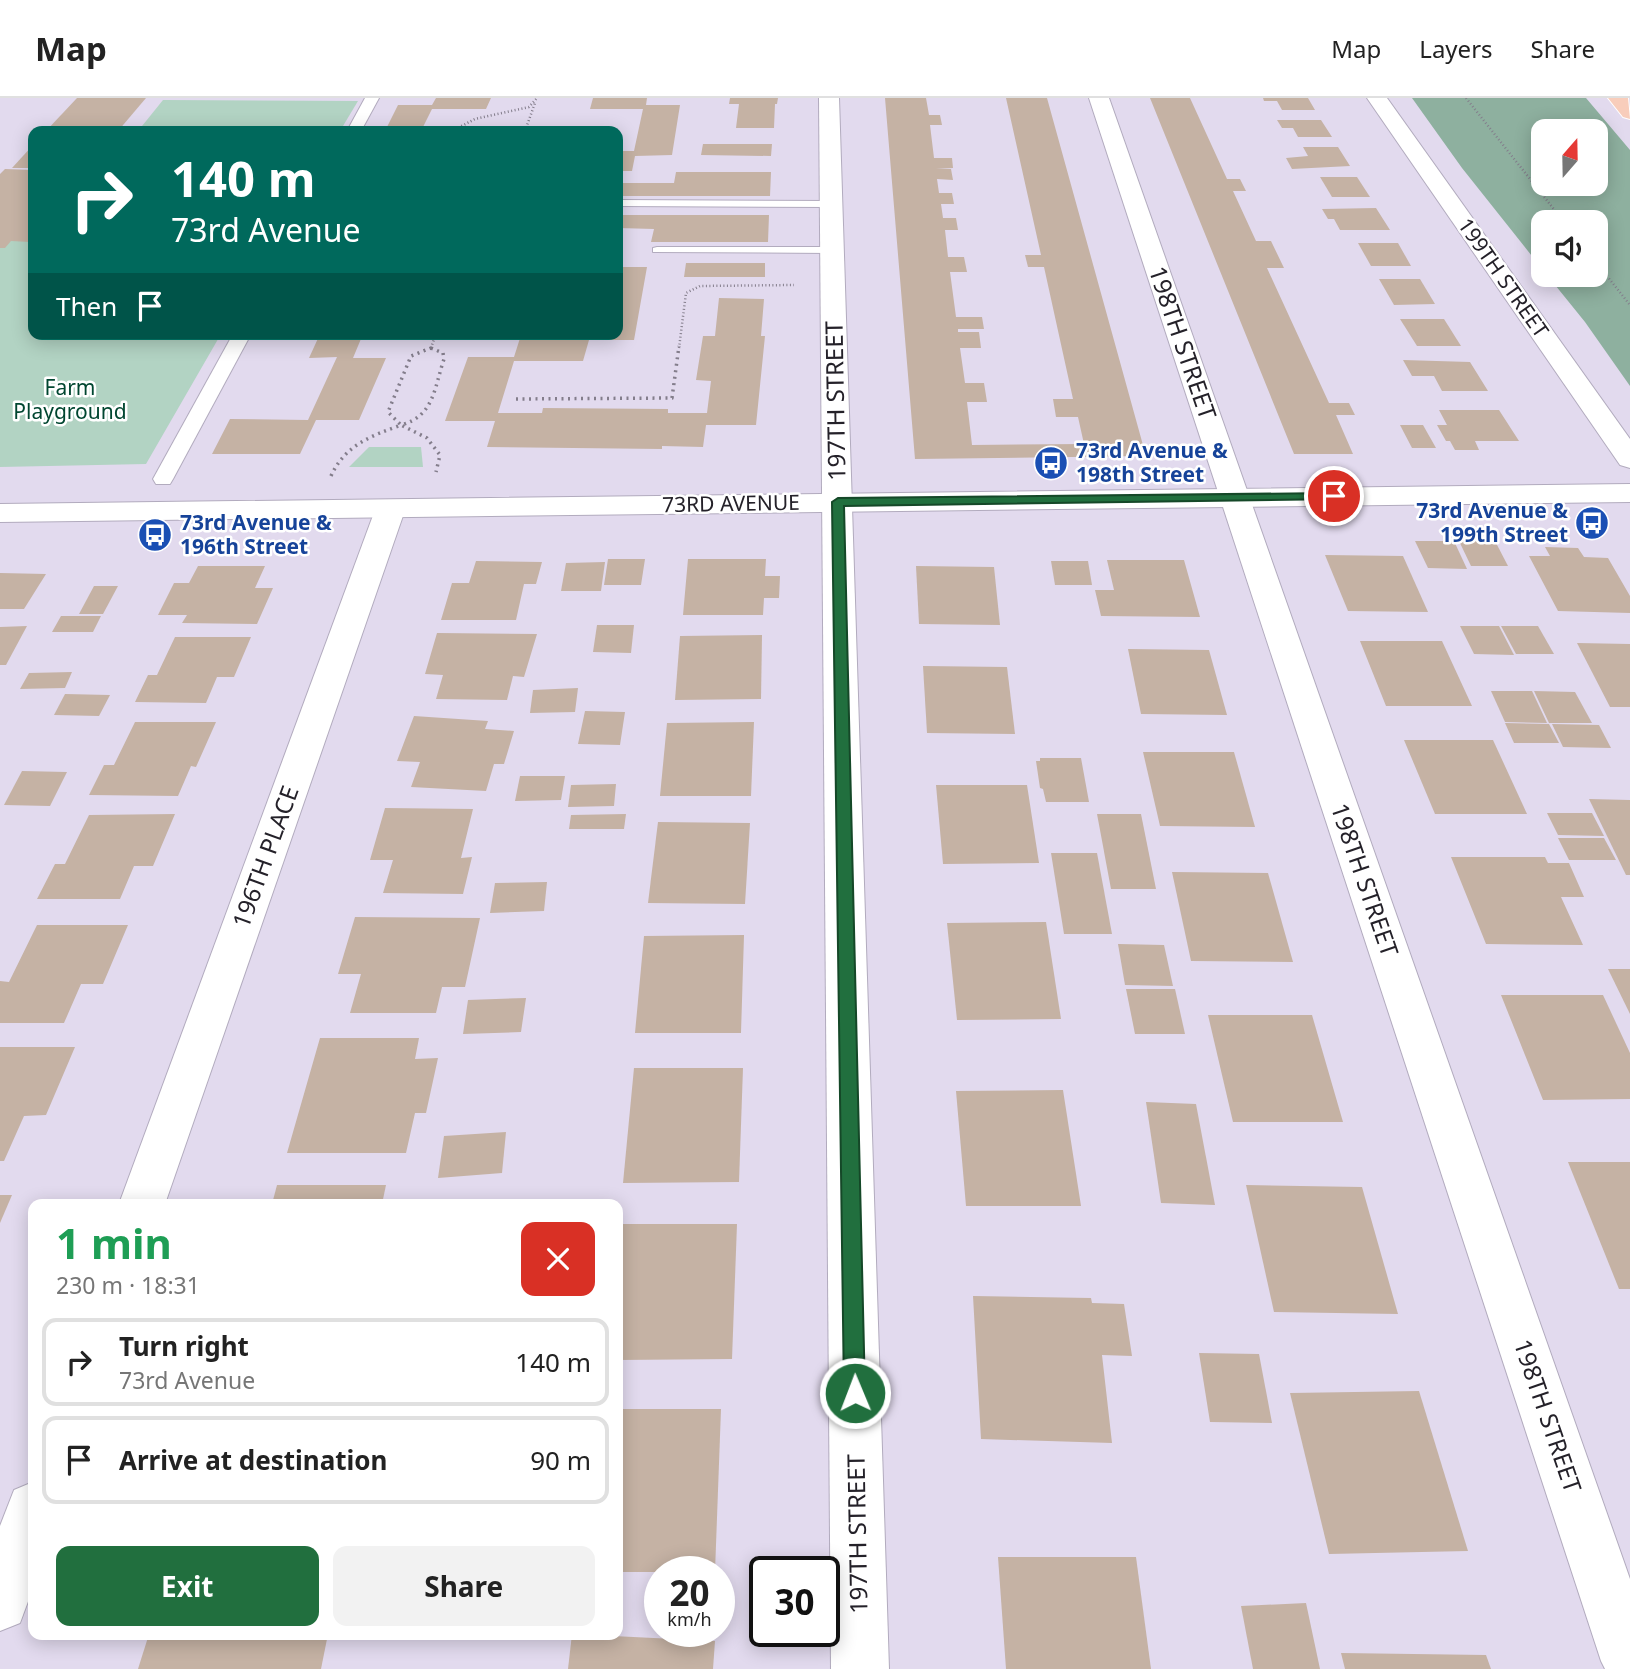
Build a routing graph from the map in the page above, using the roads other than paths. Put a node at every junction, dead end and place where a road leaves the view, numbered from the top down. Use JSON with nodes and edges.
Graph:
{"nodes":[{"id":1,"x":372,"y":98,"type":"edge"},
{"id":2,"x":829,"y":98,"type":"edge"},
{"id":3,"x":1099,"y":98,"type":"edge"},
{"id":4,"x":1377,"y":98,"type":"edge"},
{"id":5,"x":1618,"y":98,"type":"edge"},
{"id":6,"x":1630,"y":113,"type":"edge"},
{"id":7,"x":357,"y":126,"type":"edge"},
{"id":8,"x":623,"y":203,"type":"edge"},
{"id":9,"x":831,"y":204,"type":"junction"},
{"id":10,"x":657,"y":250,"type":"dead end"},
{"id":11,"x":832,"y":250,"type":"junction"},
{"id":12,"x":239,"y":340,"type":"edge"},
{"id":13,"x":1630,"y":459,"type":"edge"},
{"id":14,"x":163,"y":479,"type":"dead end"},
{"id":15,"x":1630,"y":493,"type":"edge"},
{"id":16,"x":1234,"y":498,"type":"junction"},
{"id":17,"x":838,"y":502,"type":"junction"},
{"id":18,"x":390,"y":510,"type":"junction"},
{"id":19,"x":0,"y":513,"type":"edge"},
{"id":20,"x":144,"y":1199,"type":"edge"},
{"id":21,"x":28,"y":1524,"type":"edge"},
{"id":22,"x":0,"y":1603,"type":"edge"},
{"id":23,"x":1630,"y":1661,"type":"edge"},
{"id":24,"x":860,"y":1669,"type":"edge"}],
"edges":[{"from":1,"to":7,"type":"street"},
{"from":2,"to":9,"type":"street","name":"197TH STREET"},
{"from":3,"to":16,"type":"street","name":"198TH STREET"},
{"from":4,"to":13,"type":"street","name":"199TH STREET"},
{"from":5,"to":6,"type":"main road"},
{"from":8,"to":9,"type":"lane"},
{"from":9,"to":11,"type":"street","name":"197TH STREET"},
{"from":10,"to":11,"type":"lane"},
{"from":11,"to":17,"type":"street","name":"197TH STREET"},
{"from":12,"to":14,"type":"street"},
{"from":15,"to":16,"type":"street","name":"73RD AVENUE"},
{"from":16,"to":17,"type":"street","name":"73RD AVENUE"},
{"from":16,"to":23,"type":"street","name":"198TH STREET"},
{"from":17,"to":18,"type":"street","name":"73RD AVENUE"},
{"from":17,"to":24,"type":"street","name":"197TH STREET"},
{"from":18,"to":19,"type":"street","name":"73RD AVENUE"},
{"from":18,"to":20,"type":"street","name":"196TH PLACE"},
{"from":21,"to":22,"type":"street"}]}
